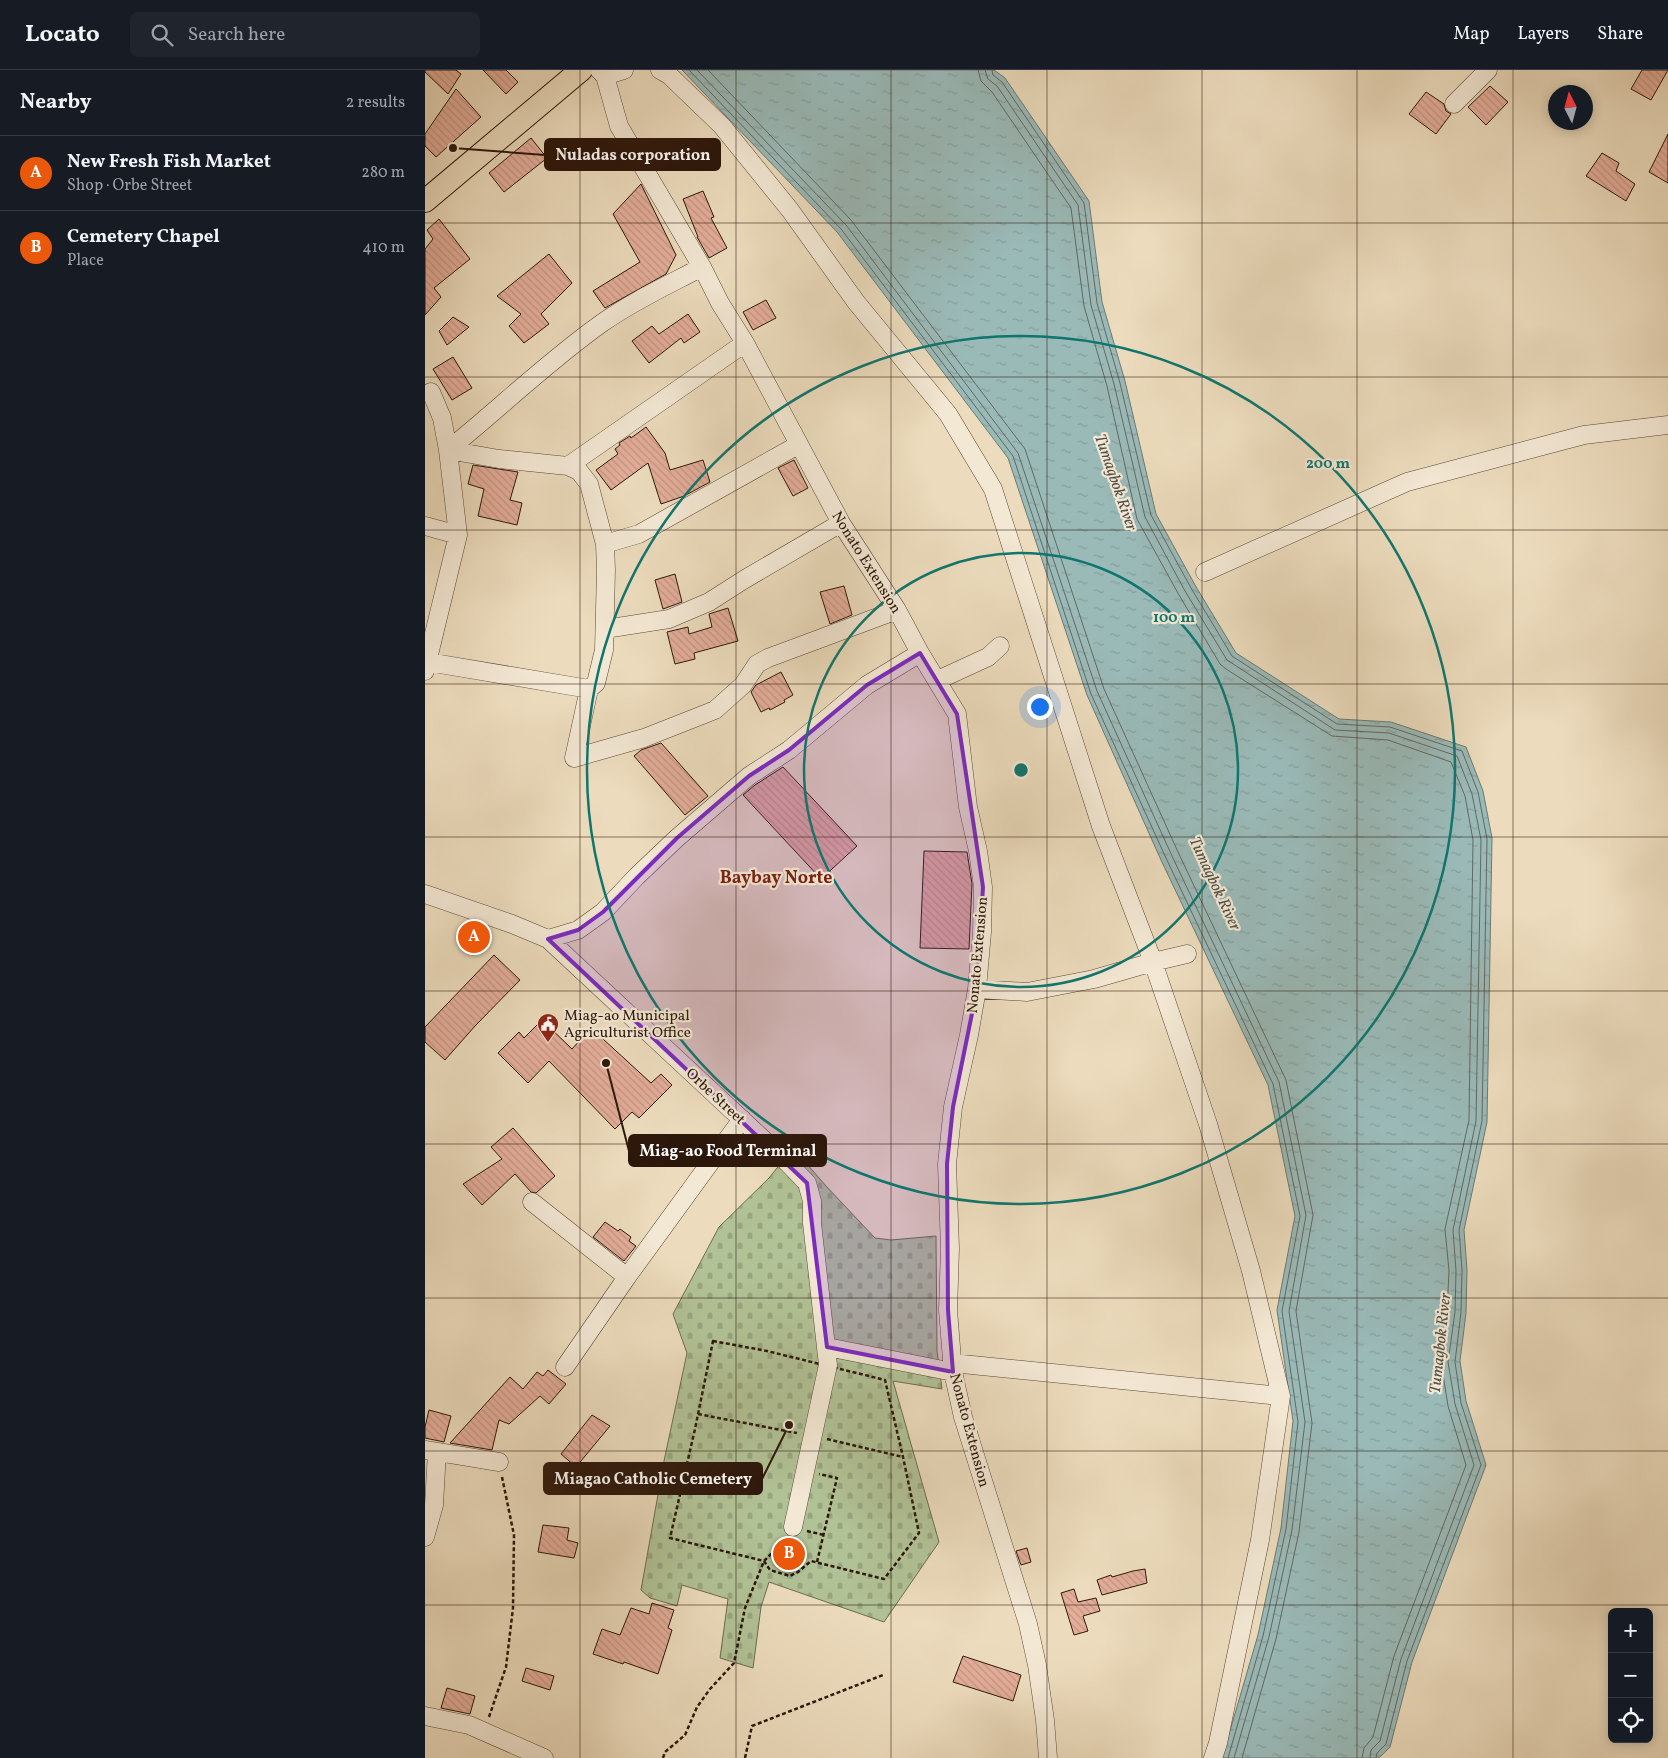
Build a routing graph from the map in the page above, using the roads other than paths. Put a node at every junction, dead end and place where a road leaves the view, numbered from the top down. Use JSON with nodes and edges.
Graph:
{"nodes":[{"id":1,"x":581,"y":70,"type":"edge"},
{"id":2,"x":624,"y":70,"type":"edge"},
{"id":3,"x":660,"y":70,"type":"edge"},
{"id":4,"x":1488,"y":70,"type":"edge"},
{"id":5,"x":602,"y":73,"type":"edge"},
{"id":6,"x":1454,"y":104,"type":"dead end"},
{"id":7,"x":425,"y":201,"type":"edge"},
{"id":8,"x":702,"y":267,"type":"junction"},
{"id":9,"x":745,"y":343,"type":"junction"},
{"id":10,"x":431,"y":392,"type":"dead end"},
{"id":11,"x":1668,"y":425,"type":"edge"},
{"id":12,"x":799,"y":445,"type":"junction"},
{"id":13,"x":448,"y":450,"type":"junction"},
{"id":14,"x":568,"y":466,"type":"junction"},
{"id":15,"x":841,"y":523,"type":"junction"},
{"id":16,"x":425,"y":526,"type":"edge"},
{"id":17,"x":458,"y":535,"type":"junction"},
{"id":18,"x":605,"y":544,"type":"junction"},
{"id":19,"x":1205,"y":572,"type":"dead end"},
{"id":20,"x":897,"y":610,"type":"junction"},
{"id":21,"x":605,"y":629,"type":"junction"},
{"id":22,"x":1000,"y":646,"type":"dead end"},
{"id":23,"x":920,"y":653,"type":"junction"},
{"id":24,"x":427,"y":666,"type":"edge"},
{"id":25,"x":938,"y":680,"type":"junction"},
{"id":26,"x":589,"y":689,"type":"junction"},
{"id":27,"x":425,"y":894,"type":"edge"},
{"id":28,"x":548,"y":939,"type":"junction"},
{"id":29,"x":1187,"y":954,"type":"dead end"},
{"id":30,"x":1153,"y":962,"type":"junction"},
{"id":31,"x":977,"y":989,"type":"junction"},
{"id":32,"x":742,"y":1120,"type":"junction"},
{"id":33,"x":532,"y":1202,"type":"dead end"},
{"id":34,"x":627,"y":1277,"type":"junction"},
{"id":35,"x":827,"y":1356,"type":"junction"},
{"id":36,"x":565,"y":1367,"type":"dead end"},
{"id":37,"x":953,"y":1368,"type":"junction"},
{"id":38,"x":1281,"y":1396,"type":"junction"},
{"id":39,"x":431,"y":1451,"type":"edge"},
{"id":40,"x":499,"y":1462,"type":"road end"},
{"id":41,"x":793,"y":1527,"type":"road end"},
{"id":42,"x":425,"y":1537,"type":"edge"},
{"id":43,"x":425,"y":1716,"type":"edge"},
{"id":44,"x":544,"y":1758,"type":"edge"},
{"id":45,"x":1048,"y":1758,"type":"edge"},
{"id":46,"x":1213,"y":1758,"type":"edge"}],
"edges":[{"from":1,"to":7,"type":"main road"},
{"from":2,"to":5,"type":"street"},
{"from":3,"to":30,"type":"street"},
{"from":4,"to":6,"type":"street"},
{"from":5,"to":8,"type":"street","name":"Nonato Extension"},
{"from":8,"to":9,"type":"street","name":"Nonato Extension"},
{"from":8,"to":13,"type":"street"},
{"from":9,"to":12,"type":"street","name":"Nonato Extension"},
{"from":9,"to":14,"type":"street"},
{"from":10,"to":13,"type":"street"},
{"from":11,"to":19,"type":"street"},
{"from":12,"to":15,"type":"street","name":"Nonato Extension"},
{"from":12,"to":18,"type":"street"},
{"from":13,"to":14,"type":"street"},
{"from":13,"to":17,"type":"street"},
{"from":14,"to":18,"type":"street"},
{"from":15,"to":20,"type":"street","name":"Nonato Extension"},
{"from":15,"to":21,"type":"street"},
{"from":16,"to":17,"type":"street"},
{"from":17,"to":24,"type":"street"},
{"from":18,"to":21,"type":"street"},
{"from":20,"to":23,"type":"street","name":"Nonato Extension"},
{"from":20,"to":26,"type":"street"},
{"from":21,"to":26,"type":"street"},
{"from":22,"to":25,"type":"street"},
{"from":23,"to":25,"type":"street","name":"Nonato Extension"},
{"from":23,"to":28,"type":"street"},
{"from":24,"to":26,"type":"street"},
{"from":25,"to":31,"type":"street","name":"Nonato Extension"},
{"from":27,"to":28,"type":"street","name":"Orbe Street"},
{"from":28,"to":32,"type":"street","name":"Orbe Street"},
{"from":29,"to":30,"type":"street"},
{"from":30,"to":31,"type":"street"},
{"from":30,"to":38,"type":"street"},
{"from":31,"to":37,"type":"street","name":"Nonato Extension"},
{"from":32,"to":34,"type":"street"},
{"from":32,"to":35,"type":"street","name":"Orbe Street"},
{"from":33,"to":34,"type":"street"},
{"from":34,"to":36,"type":"street"},
{"from":35,"to":37,"type":"street"},
{"from":35,"to":41,"type":"street","name":"Orbe Street"},
{"from":37,"to":38,"type":"street"},
{"from":37,"to":45,"type":"street","name":"Nonato Extension"},
{"from":38,"to":46,"type":"street"},
{"from":39,"to":40,"type":"street"},
{"from":39,"to":42,"type":"street"},
{"from":43,"to":44,"type":"street"}]}
